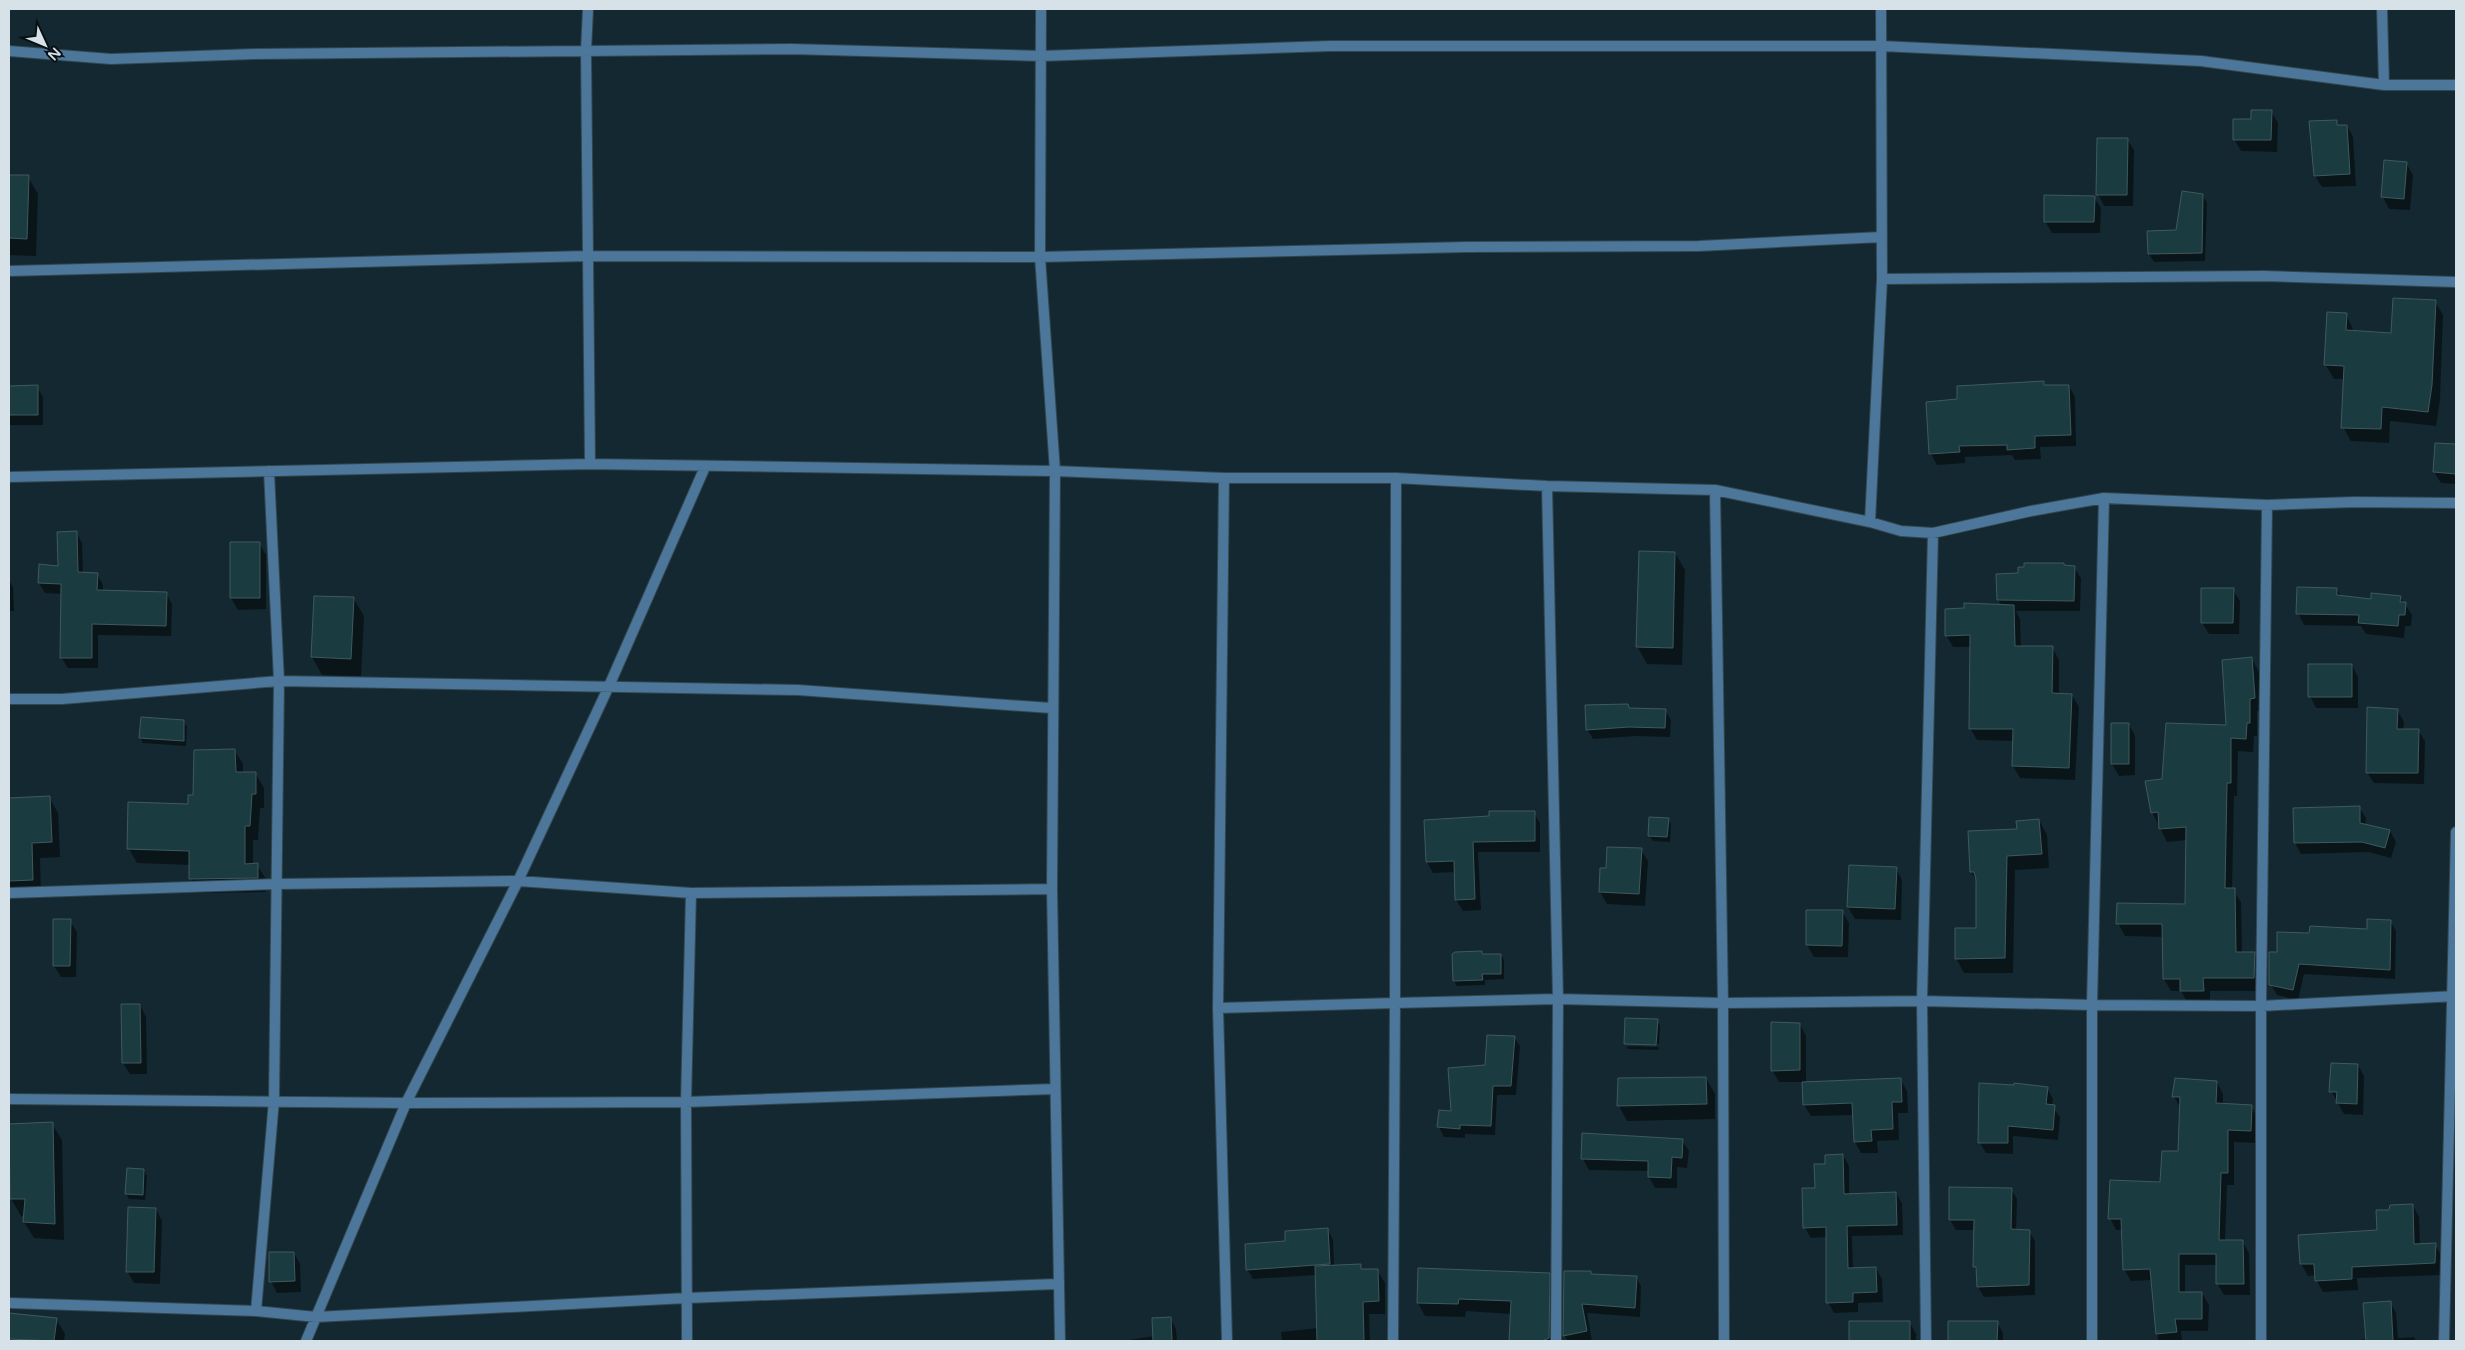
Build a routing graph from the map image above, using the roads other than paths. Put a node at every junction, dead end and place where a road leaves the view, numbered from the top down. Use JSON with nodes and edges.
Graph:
{"nodes":[{"id":1,"x":588,"y":9,"type":"edge"},
{"id":2,"x":1041,"y":9,"type":"edge"},
{"id":3,"x":1882,"y":9,"type":"edge"},
{"id":4,"x":2382,"y":9,"type":"edge"},
{"id":5,"x":1881,"y":46,"type":"junction"},
{"id":6,"x":9,"y":51,"type":"edge"},
{"id":7,"x":586,"y":51,"type":"junction"},
{"id":8,"x":1041,"y":56,"type":"junction"},
{"id":9,"x":2384,"y":85,"type":"junction"},
{"id":10,"x":2456,"y":85,"type":"edge"},
{"id":11,"x":1882,"y":237,"type":"junction"},
{"id":12,"x":587,"y":256,"type":"junction"},
{"id":13,"x":1040,"y":257,"type":"junction"},
{"id":14,"x":9,"y":271,"type":"edge"},
{"id":15,"x":1882,"y":280,"type":"junction"},
{"id":16,"x":2456,"y":282,"type":"edge"},
{"id":17,"x":590,"y":464,"type":"junction"},
{"id":18,"x":706,"y":468,"type":"junction"},
{"id":19,"x":1055,"y":470,"type":"junction"},
{"id":20,"x":269,"y":471,"type":"junction"},
{"id":21,"x":9,"y":477,"type":"edge"},
{"id":22,"x":1224,"y":478,"type":"junction"},
{"id":23,"x":1396,"y":478,"type":"junction"},
{"id":24,"x":1547,"y":486,"type":"junction"},
{"id":25,"x":1715,"y":490,"type":"junction"},
{"id":26,"x":2104,"y":498,"type":"junction"},
{"id":27,"x":2456,"y":504,"type":"edge"},
{"id":28,"x":2267,"y":505,"type":"junction"},
{"id":29,"x":1870,"y":522,"type":"junction"},
{"id":30,"x":1933,"y":533,"type":"junction"},
{"id":31,"x":279,"y":681,"type":"junction"},
{"id":32,"x":609,"y":686,"type":"junction"},
{"id":33,"x":9,"y":699,"type":"edge"},
{"id":34,"x":1051,"y":708,"type":"junction"},
{"id":35,"x":2456,"y":832,"type":"edge"},
{"id":36,"x":518,"y":881,"type":"junction"},
{"id":37,"x":277,"y":884,"type":"junction"},
{"id":38,"x":1052,"y":889,"type":"junction"},
{"id":39,"x":9,"y":893,"type":"edge"},
{"id":40,"x":691,"y":893,"type":"junction"},
{"id":41,"x":2454,"y":996,"type":"edge"},
{"id":42,"x":1558,"y":999,"type":"junction"},
{"id":43,"x":1922,"y":1001,"type":"junction"},
{"id":44,"x":1723,"y":1002,"type":"junction"},
{"id":45,"x":1395,"y":1003,"type":"junction"},
{"id":46,"x":2092,"y":1005,"type":"junction"},
{"id":47,"x":2261,"y":1006,"type":"junction"},
{"id":48,"x":1218,"y":1008,"type":"junction"},
{"id":49,"x":1054,"y":1089,"type":"junction"},
{"id":50,"x":9,"y":1099,"type":"edge"},
{"id":51,"x":274,"y":1100,"type":"junction"},
{"id":52,"x":686,"y":1102,"type":"junction"},
{"id":53,"x":406,"y":1103,"type":"junction"},
{"id":54,"x":1057,"y":1284,"type":"junction"},
{"id":55,"x":686,"y":1298,"type":"junction"},
{"id":56,"x":9,"y":1303,"type":"edge"},
{"id":57,"x":256,"y":1311,"type":"junction"},
{"id":58,"x":316,"y":1317,"type":"junction"},
{"id":59,"x":306,"y":1341,"type":"edge"},
{"id":60,"x":687,"y":1341,"type":"edge"},
{"id":61,"x":1060,"y":1341,"type":"edge"},
{"id":62,"x":1227,"y":1341,"type":"edge"},
{"id":63,"x":1393,"y":1341,"type":"edge"},
{"id":64,"x":1556,"y":1341,"type":"edge"},
{"id":65,"x":1724,"y":1341,"type":"edge"},
{"id":66,"x":1926,"y":1341,"type":"edge"},
{"id":67,"x":2092,"y":1341,"type":"edge"},
{"id":68,"x":2261,"y":1341,"type":"edge"},
{"id":69,"x":2444,"y":1341,"type":"edge"}],
"edges":[{"from":1,"to":7,"type":"street"},
{"from":2,"to":8,"type":"street"},
{"from":3,"to":5,"type":"street"},
{"from":4,"to":9,"type":"street"},
{"from":5,"to":8,"type":"street"},
{"from":5,"to":9,"type":"street"},
{"from":5,"to":11,"type":"street"},
{"from":6,"to":7,"type":"street"},
{"from":7,"to":8,"type":"street"},
{"from":7,"to":12,"type":"street"},
{"from":8,"to":13,"type":"street"},
{"from":9,"to":10,"type":"street"},
{"from":11,"to":13,"type":"street"},
{"from":11,"to":15,"type":"street"},
{"from":12,"to":13,"type":"street"},
{"from":12,"to":14,"type":"street"},
{"from":12,"to":17,"type":"street"},
{"from":13,"to":19,"type":"street"},
{"from":15,"to":16,"type":"street"},
{"from":15,"to":29,"type":"street"},
{"from":17,"to":18,"type":"street"},
{"from":17,"to":20,"type":"street"},
{"from":18,"to":19,"type":"street"},
{"from":18,"to":32,"type":"street"},
{"from":19,"to":22,"type":"street"},
{"from":19,"to":34,"type":"street"},
{"from":20,"to":21,"type":"street"},
{"from":20,"to":31,"type":"street"},
{"from":22,"to":23,"type":"street"},
{"from":22,"to":48,"type":"street"},
{"from":23,"to":24,"type":"street"},
{"from":23,"to":45,"type":"street"},
{"from":24,"to":25,"type":"street"},
{"from":24,"to":42,"type":"street"},
{"from":25,"to":29,"type":"street"},
{"from":25,"to":44,"type":"street"},
{"from":26,"to":28,"type":"street"},
{"from":26,"to":30,"type":"street"},
{"from":26,"to":46,"type":"street"},
{"from":27,"to":28,"type":"street"},
{"from":28,"to":47,"type":"street"},
{"from":29,"to":30,"type":"street"},
{"from":30,"to":43,"type":"street"},
{"from":31,"to":32,"type":"street"},
{"from":31,"to":33,"type":"street"},
{"from":31,"to":37,"type":"street"},
{"from":32,"to":34,"type":"street"},
{"from":32,"to":36,"type":"street"},
{"from":34,"to":38,"type":"street"},
{"from":35,"to":41,"type":"street"},
{"from":36,"to":37,"type":"street"},
{"from":36,"to":40,"type":"street"},
{"from":36,"to":53,"type":"street"},
{"from":37,"to":39,"type":"street"},
{"from":37,"to":51,"type":"street"},
{"from":38,"to":40,"type":"street"},
{"from":38,"to":49,"type":"street"},
{"from":40,"to":52,"type":"street"},
{"from":41,"to":47,"type":"street"},
{"from":41,"to":69,"type":"street"},
{"from":42,"to":44,"type":"street"},
{"from":42,"to":45,"type":"street"},
{"from":42,"to":64,"type":"street"},
{"from":43,"to":44,"type":"street"},
{"from":43,"to":46,"type":"street"},
{"from":43,"to":66,"type":"street"},
{"from":44,"to":65,"type":"street"},
{"from":45,"to":48,"type":"street"},
{"from":45,"to":63,"type":"street"},
{"from":46,"to":47,"type":"street"},
{"from":46,"to":67,"type":"street"},
{"from":47,"to":68,"type":"street"},
{"from":48,"to":62,"type":"street"},
{"from":49,"to":52,"type":"street"},
{"from":49,"to":54,"type":"street"},
{"from":50,"to":51,"type":"street"},
{"from":51,"to":53,"type":"street"},
{"from":51,"to":57,"type":"street"},
{"from":52,"to":53,"type":"street"},
{"from":52,"to":55,"type":"street"},
{"from":53,"to":58,"type":"street"},
{"from":54,"to":55,"type":"street"},
{"from":54,"to":61,"type":"street"},
{"from":55,"to":58,"type":"street"},
{"from":55,"to":60,"type":"street"},
{"from":56,"to":57,"type":"street"},
{"from":57,"to":58,"type":"street"},
{"from":58,"to":59,"type":"street"}]}
